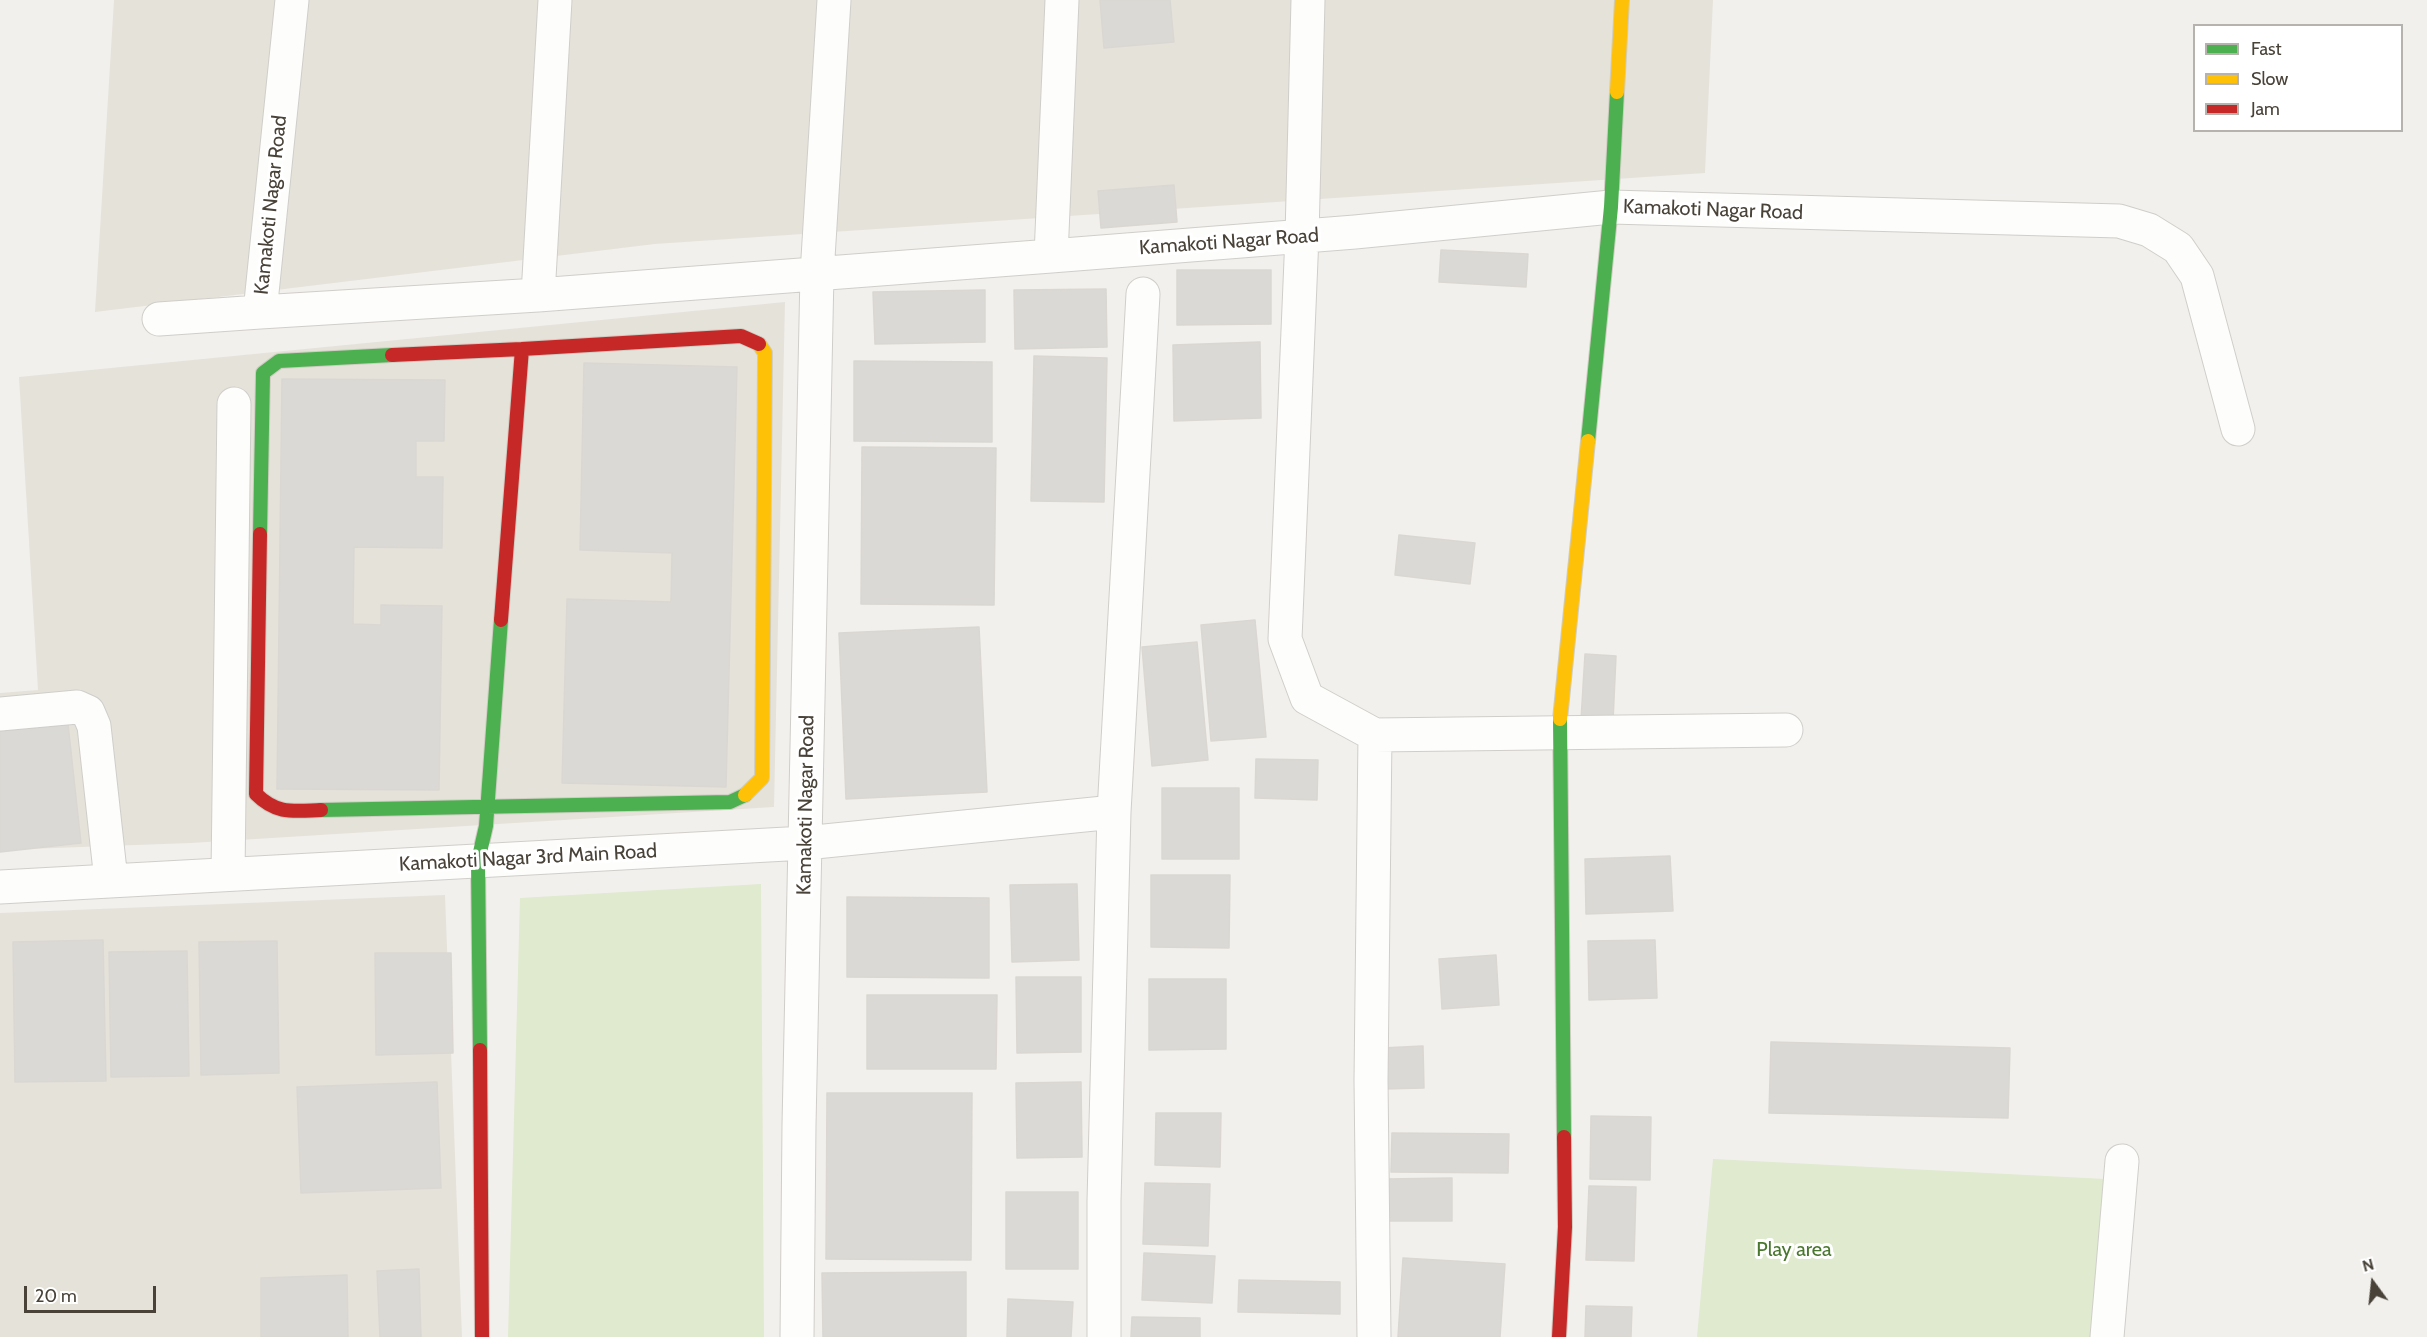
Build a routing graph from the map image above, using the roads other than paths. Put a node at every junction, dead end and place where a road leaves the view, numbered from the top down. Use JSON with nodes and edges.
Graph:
{"nodes":[{"id":1,"x":292,"y":0,"type":"edge"},
{"id":2,"x":555,"y":0,"type":"edge"},
{"id":3,"x":834,"y":0,"type":"edge"},
{"id":4,"x":1062,"y":0,"type":"edge"},
{"id":5,"x":1308,"y":0,"type":"edge"},
{"id":6,"x":1622,"y":0,"type":"edge"},
{"id":7,"x":1611,"y":207,"type":"junction"},
{"id":8,"x":1302,"y":236,"type":"junction"},
{"id":9,"x":1051,"y":256,"type":"junction"},
{"id":10,"x":818,"y":274,"type":"junction"},
{"id":11,"x":1143,"y":294,"type":"dead end"},
{"id":12,"x":538,"y":295,"type":"junction"},
{"id":13,"x":260,"y":312,"type":"junction"},
{"id":14,"x":159,"y":319,"type":"dead end"},
{"id":15,"x":522,"y":349,"type":"junction"},
{"id":16,"x":234,"y":404,"type":"dead end"},
{"id":17,"x":2238,"y":429,"type":"dead end"},
{"id":18,"x":0,"y":714,"type":"edge"},
{"id":19,"x":1786,"y":729,"type":"dead end"},
{"id":20,"x":1559,"y":732,"type":"junction"},
{"id":21,"x":1375,"y":735,"type":"junction"},
{"id":22,"x":487,"y":809,"type":"junction"},
{"id":23,"x":1114,"y":812,"type":"junction"},
{"id":24,"x":805,"y":843,"type":"junction"},
{"id":25,"x":478,"y":861,"type":"junction"},
{"id":26,"x":228,"y":873,"type":"junction"},
{"id":27,"x":111,"y":880,"type":"junction"},
{"id":28,"x":0,"y":887,"type":"edge"},
{"id":29,"x":2122,"y":1161,"type":"dead end"},
{"id":30,"x":482,"y":1337,"type":"edge"},
{"id":31,"x":797,"y":1337,"type":"edge"},
{"id":32,"x":1104,"y":1337,"type":"edge"},
{"id":33,"x":1374,"y":1337,"type":"edge"},
{"id":34,"x":1558,"y":1337,"type":"edge"},
{"id":35,"x":2107,"y":1337,"type":"edge"}],
"edges":[{"from":1,"to":13,"type":"street","name":"Kamakoti Nagar Road"},
{"from":2,"to":12,"type":"street"},
{"from":3,"to":10,"type":"street","name":"Kamakoti Nagar Road"},
{"from":4,"to":9,"type":"street"},
{"from":5,"to":8,"type":"street"},
{"from":6,"to":7,"type":"street"},
{"from":7,"to":8,"type":"street","name":"Kamakoti Nagar Road"},
{"from":7,"to":17,"type":"street","name":"Kamakoti Nagar Road"},
{"from":7,"to":20,"type":"street"},
{"from":8,"to":9,"type":"street","name":"Kamakoti Nagar Road"},
{"from":8,"to":21,"type":"street"},
{"from":9,"to":10,"type":"street","name":"Kamakoti Nagar Road"},
{"from":10,"to":12,"type":"street","name":"Kamakoti Nagar Road"},
{"from":10,"to":24,"type":"street","name":"Kamakoti Nagar Road"},
{"from":11,"to":23,"type":"street"},
{"from":12,"to":13,"type":"street","name":"Kamakoti Nagar Road"},
{"from":13,"to":14,"type":"street"},
{"from":15,"to":22,"type":"street"},
{"from":15,"to":22,"type":"street"},
{"from":15,"to":22,"type":"street"},
{"from":16,"to":26,"type":"street"},
{"from":18,"to":27,"type":"street"},
{"from":19,"to":20,"type":"street"},
{"from":20,"to":21,"type":"street"},
{"from":20,"to":34,"type":"street"},
{"from":21,"to":33,"type":"street"},
{"from":22,"to":25,"type":"street"},
{"from":23,"to":24,"type":"street","name":"Kamakoti Nagar 3rd Main Road"},
{"from":23,"to":32,"type":"street"},
{"from":24,"to":25,"type":"street","name":"Kamakoti Nagar 3rd Main Road"},
{"from":24,"to":31,"type":"street","name":"Kamakoti Nagar Road"},
{"from":25,"to":26,"type":"street","name":"Kamakoti Nagar 3rd Main Road"},
{"from":25,"to":30,"type":"street"},
{"from":26,"to":27,"type":"street","name":"Kamakoti Nagar 3rd Main Road"},
{"from":27,"to":28,"type":"street","name":"Kamakoti Nagar 3rd Main Road"},
{"from":29,"to":35,"type":"street"}]}
